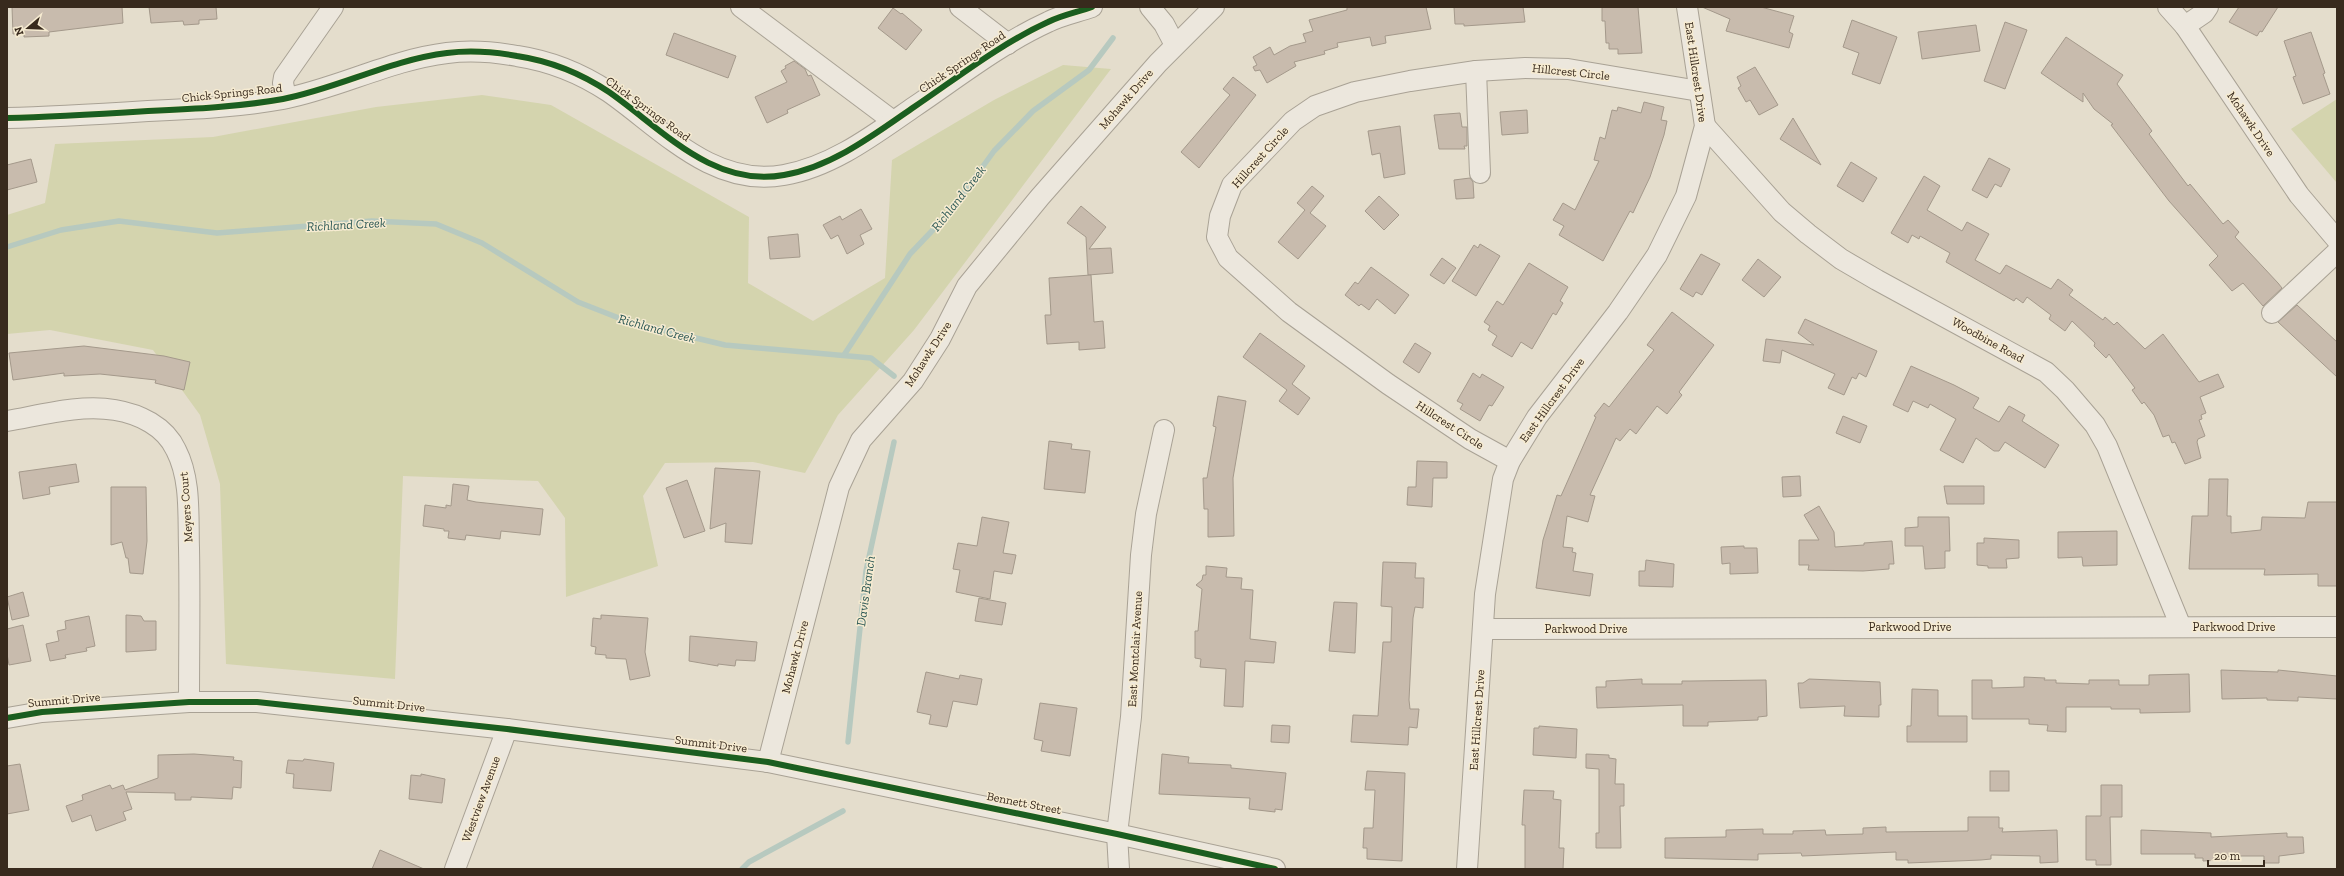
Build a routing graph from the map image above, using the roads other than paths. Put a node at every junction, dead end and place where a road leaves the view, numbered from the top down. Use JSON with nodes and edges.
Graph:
{"nodes":[{"id":1,"x":333,"y":7,"type":"edge"},
{"id":2,"x":741,"y":7,"type":"edge"},
{"id":3,"x":960,"y":7,"type":"edge"},
{"id":4,"x":1092,"y":7,"type":"edge"},
{"id":5,"x":1150,"y":7,"type":"edge"},
{"id":6,"x":1214,"y":7,"type":"edge"},
{"id":7,"x":1687,"y":7,"type":"edge"},
{"id":8,"x":2168,"y":7,"type":"edge"},
{"id":9,"x":2208,"y":7,"type":"edge"},
{"id":10,"x":1050,"y":14,"type":"edge"},
{"id":11,"x":2185,"y":26,"type":"junction"},
{"id":12,"x":1008,"y":44,"type":"junction"},
{"id":13,"x":1175,"y":45,"type":"junction"},
{"id":14,"x":1476,"y":71,"type":"junction"},
{"id":15,"x":1699,"y":91,"type":"junction"},
{"id":16,"x":286,"y":98,"type":"junction"},
{"id":17,"x":7,"y":118,"type":"edge"},
{"id":18,"x":893,"y":122,"type":"junction"},
{"id":19,"x":1705,"y":126,"type":"junction"},
{"id":20,"x":1480,"y":174,"type":"dead end"},
{"id":21,"x":2337,"y":240,"type":"edge"},
{"id":22,"x":2337,"y":252,"type":"edge"},
{"id":23,"x":2272,"y":313,"type":"dead end"},
{"id":24,"x":7,"y":421,"type":"edge"},
{"id":25,"x":1164,"y":430,"type":"dead end"},
{"id":26,"x":1510,"y":462,"type":"junction"},
{"id":27,"x":2181,"y":627,"type":"junction"},
{"id":28,"x":2337,"y":627,"type":"edge"},
{"id":29,"x":1483,"y":629,"type":"junction"},
{"id":30,"x":189,"y":702,"type":"junction"},
{"id":31,"x":7,"y":718,"type":"edge"},
{"id":32,"x":507,"y":728,"type":"junction"},
{"id":33,"x":768,"y":762,"type":"junction"},
{"id":34,"x":1117,"y":834,"type":"junction"},
{"id":35,"x":455,"y":869,"type":"edge"},
{"id":36,"x":1119,"y":869,"type":"edge"},
{"id":37,"x":1275,"y":869,"type":"edge"},
{"id":38,"x":1467,"y":869,"type":"edge"}],
"edges":[{"from":1,"to":16,"type":"street"},
{"from":2,"to":18,"type":"street"},
{"from":3,"to":12,"type":"street"},
{"from":4,"to":10,"type":"street"},
{"from":5,"to":13,"type":"street"},
{"from":6,"to":13,"type":"street","name":"Mohawk Drive"},
{"from":7,"to":15,"type":"street","name":"East Hillcrest Drive"},
{"from":8,"to":11,"type":"street","name":"Mohawk Drive"},
{"from":9,"to":11,"type":"street"},
{"from":10,"to":12,"type":"street","name":"Chick Springs Road"},
{"from":11,"to":21,"type":"street","name":"Mohawk Drive"},
{"from":12,"to":18,"type":"street","name":"Chick Springs Road"},
{"from":13,"to":33,"type":"street","name":"Mohawk Drive"},
{"from":14,"to":15,"type":"street","name":"Hillcrest Circle"},
{"from":14,"to":20,"type":"street"},
{"from":14,"to":26,"type":"street","name":"Hillcrest Circle"},
{"from":15,"to":19,"type":"street","name":"East Hillcrest Drive"},
{"from":16,"to":17,"type":"street","name":"Chick Springs Road"},
{"from":16,"to":18,"type":"street","name":"Chick Springs Road"},
{"from":19,"to":26,"type":"street","name":"East Hillcrest Drive"},
{"from":19,"to":27,"type":"street","name":"Woodbine Road"},
{"from":22,"to":23,"type":"street"},
{"from":24,"to":30,"type":"street","name":"Meyers Court"},
{"from":25,"to":34,"type":"street","name":"East Montclair Avenue"},
{"from":26,"to":29,"type":"street","name":"East Hillcrest Drive"},
{"from":27,"to":28,"type":"street","name":"Parkwood Drive"},
{"from":27,"to":29,"type":"street","name":"Parkwood Drive"},
{"from":29,"to":38,"type":"street","name":"East Hillcrest Drive"},
{"from":30,"to":31,"type":"street","name":"Summit Drive"},
{"from":30,"to":32,"type":"street","name":"Summit Drive"},
{"from":32,"to":33,"type":"street","name":"Summit Drive"},
{"from":32,"to":35,"type":"street","name":"Westview Avenue"},
{"from":33,"to":34,"type":"street","name":"Bennett Street"},
{"from":34,"to":36,"type":"street","name":"East Montclair Avenue"},
{"from":34,"to":37,"type":"street","name":"Bennett Street"}]}
